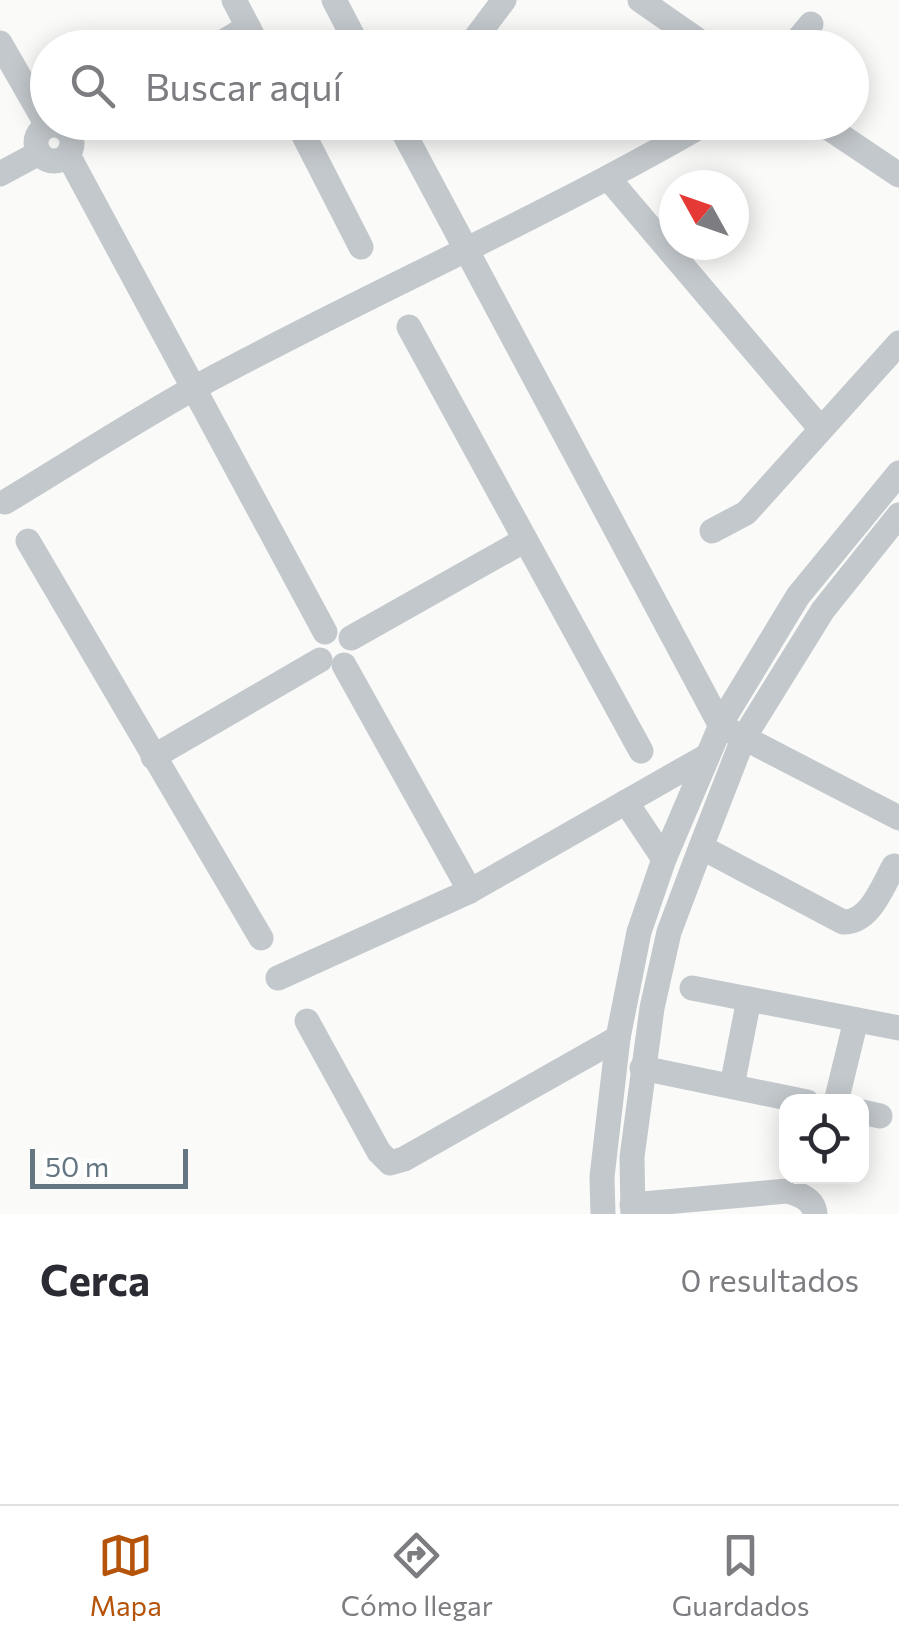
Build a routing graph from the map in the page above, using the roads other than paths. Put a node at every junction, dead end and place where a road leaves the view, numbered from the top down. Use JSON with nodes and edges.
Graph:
{"nodes":[{"id":1,"x":234,"y":0,"type":"edge"},
{"id":2,"x":334,"y":0,"type":"edge"},
{"id":3,"x":504,"y":0,"type":"edge"},
{"id":4,"x":640,"y":0,"type":"edge"},
{"id":5,"x":811,"y":24,"type":"dead end"},
{"id":6,"x":250,"y":30,"type":"edge"},
{"id":7,"x":350,"y":30,"type":"edge"},
{"id":8,"x":482,"y":30,"type":"edge"},
{"id":9,"x":683,"y":30,"type":"edge"},
{"id":10,"x":806,"y":30,"type":"edge"},
{"id":11,"x":0,"y":42,"type":"edge"},
{"id":12,"x":30,"y":83,"type":"edge"},
{"id":13,"x":36,"y":140,"type":"edge"},
{"id":14,"x":70,"y":140,"type":"edge"},
{"id":15,"x":306,"y":140,"type":"edge"},
{"id":16,"x":407,"y":140,"type":"edge"},
{"id":17,"x":677,"y":140,"type":"edge"},
{"id":18,"x":846,"y":140,"type":"edge"},
{"id":19,"x":0,"y":174,"type":"edge"},
{"id":20,"x":899,"y":176,"type":"edge"},
{"id":21,"x":609,"y":179,"type":"junction"},
{"id":22,"x":361,"y":247,"type":"dead end"},
{"id":23,"x":463,"y":249,"type":"junction"},
{"id":24,"x":409,"y":327,"type":"dead end"},
{"id":25,"x":899,"y":344,"type":"edge"},
{"id":26,"x":192,"y":389,"type":"junction"},
{"id":27,"x":820,"y":428,"type":"junction"},
{"id":28,"x":899,"y":473,"type":"edge"},
{"id":29,"x":4,"y":502,"type":"dead end"},
{"id":30,"x":899,"y":515,"type":"edge"},
{"id":31,"x":712,"y":531,"type":"dead end"},
{"id":32,"x":525,"y":540,"type":"junction"},
{"id":33,"x":28,"y":542,"type":"dead end"},
{"id":34,"x":325,"y":632,"type":"junction"},
{"id":35,"x":352,"y":638,"type":"junction"},
{"id":36,"x":332,"y":662,"type":"junction"},
{"id":37,"x":732,"y":733,"type":"junction"},
{"id":38,"x":641,"y":751,"type":"dead end"},
{"id":39,"x":153,"y":757,"type":"junction"},
{"id":40,"x":705,"y":758,"type":"junction"},
{"id":41,"x":626,"y":802,"type":"junction"},
{"id":42,"x":899,"y":818,"type":"edge"},
{"id":43,"x":701,"y":847,"type":"junction"},
{"id":44,"x":664,"y":859,"type":"junction"},
{"id":45,"x":894,"y":866,"type":"dead end"},
{"id":46,"x":470,"y":891,"type":"junction"},
{"id":47,"x":260,"y":938,"type":"dead end"},
{"id":48,"x":278,"y":978,"type":"dead end"},
{"id":49,"x":692,"y":988,"type":"dead end"},
{"id":50,"x":749,"y":999,"type":"junction"},
{"id":51,"x":856,"y":1020,"type":"junction"},
{"id":52,"x":307,"y":1021,"type":"dead end"},
{"id":53,"x":899,"y":1028,"type":"edge"},
{"id":54,"x":618,"y":1038,"type":"junction"},
{"id":55,"x":642,"y":1068,"type":"junction"},
{"id":56,"x":732,"y":1086,"type":"junction"},
{"id":57,"x":838,"y":1094,"type":"edge"},
{"id":58,"x":779,"y":1096,"type":"edge"},
{"id":59,"x":633,"y":1209,"type":"edge"},
{"id":60,"x":603,"y":1214,"type":"edge"},
{"id":61,"x":815,"y":1214,"type":"edge"}],
"edges":[{"from":1,"to":6,"type":"street"},
{"from":2,"to":7,"type":"street"},
{"from":3,"to":8,"type":"street"},
{"from":4,"to":9,"type":"street"},
{"from":5,"to":10,"type":"street"},
{"from":11,"to":12,"type":"street"},
{"from":13,"to":19,"type":"street"},
{"from":14,"to":26,"type":"street"},
{"from":15,"to":22,"type":"street"},
{"from":16,"to":23,"type":"street"},
{"from":17,"to":21,"type":"street"},
{"from":18,"to":20,"type":"street"},
{"from":21,"to":23,"type":"street"},
{"from":21,"to":27,"type":"street"},
{"from":23,"to":26,"type":"street"},
{"from":23,"to":37,"type":"street"},
{"from":24,"to":32,"type":"street"},
{"from":25,"to":27,"type":"street"},
{"from":26,"to":29,"type":"street"},
{"from":26,"to":34,"type":"street"},
{"from":27,"to":31,"type":"street"},
{"from":28,"to":37,"type":"street"},
{"from":30,"to":37,"type":"street"},
{"from":32,"to":35,"type":"street"},
{"from":32,"to":38,"type":"street"},
{"from":33,"to":39,"type":"street"},
{"from":34,"to":35,"type":"street"},
{"from":34,"to":36,"type":"street"},
{"from":35,"to":36,"type":"street"},
{"from":36,"to":39,"type":"street"},
{"from":36,"to":46,"type":"street"},
{"from":37,"to":40,"type":"street"},
{"from":37,"to":42,"type":"street"},
{"from":37,"to":43,"type":"street"},
{"from":39,"to":47,"type":"street"},
{"from":40,"to":41,"type":"street"},
{"from":40,"to":44,"type":"street"},
{"from":41,"to":44,"type":"street"},
{"from":41,"to":46,"type":"street"},
{"from":43,"to":45,"type":"street"},
{"from":43,"to":55,"type":"street"},
{"from":44,"to":54,"type":"street"},
{"from":46,"to":48,"type":"street"},
{"from":49,"to":50,"type":"street"},
{"from":50,"to":51,"type":"street"},
{"from":50,"to":56,"type":"street"},
{"from":51,"to":53,"type":"street"},
{"from":51,"to":57,"type":"street"},
{"from":52,"to":54,"type":"street"},
{"from":54,"to":60,"type":"street"},
{"from":55,"to":56,"type":"street"},
{"from":55,"to":59,"type":"street"},
{"from":56,"to":58,"type":"street"},
{"from":59,"to":61,"type":"street"}]}
